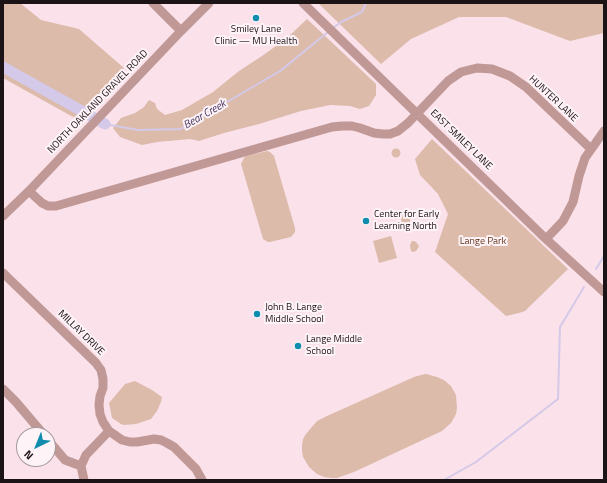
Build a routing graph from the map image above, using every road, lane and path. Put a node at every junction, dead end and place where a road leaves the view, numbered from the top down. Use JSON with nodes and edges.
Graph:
{"nodes":[{"id":1,"x":153,"y":3,"type":"edge"},
{"id":2,"x":209,"y":3,"type":"edge"},
{"id":3,"x":303,"y":3,"type":"edge"},
{"id":4,"x":181,"y":31,"type":"junction"},
{"id":5,"x":417,"y":113,"type":"junction"},
{"id":6,"x":604,"y":131,"type":"edge"},
{"id":7,"x":591,"y":149,"type":"junction"},
{"id":8,"x":29,"y":191,"type":"junction"},
{"id":9,"x":3,"y":216,"type":"edge"},
{"id":10,"x":546,"y":239,"type":"junction"},
{"id":11,"x":3,"y":273,"type":"edge"},
{"id":12,"x":604,"y":292,"type":"edge"},
{"id":13,"x":3,"y":389,"type":"edge"},
{"id":14,"x":37,"y":427,"type":"edge"},
{"id":15,"x":110,"y":431,"type":"junction"},
{"id":16,"x":56,"y":449,"type":"edge"},
{"id":17,"x":80,"y":466,"type":"junction"},
{"id":18,"x":84,"y":480,"type":"edge"},
{"id":19,"x":202,"y":480,"type":"edge"}],
"edges":[{"from":1,"to":4,"type":"street"},
{"from":2,"to":4,"type":"street","name":"NORTH OAKLAND GRAVEL ROAD"},
{"from":3,"to":5,"type":"street","name":"EAST SMILEY LANE"},
{"from":4,"to":8,"type":"street","name":"NORTH OAKLAND GRAVEL ROAD"},
{"from":5,"to":7,"type":"street","name":"HUNTER LANE"},
{"from":5,"to":8,"type":"street","name":"HUNTER LANE"},
{"from":5,"to":10,"type":"street","name":"EAST SMILEY LANE"},
{"from":6,"to":7,"type":"street"},
{"from":7,"to":10,"type":"street"},
{"from":8,"to":9,"type":"street","name":"NORTH OAKLAND GRAVEL ROAD"},
{"from":10,"to":12,"type":"street","name":"EAST SMILEY LANE"},
{"from":11,"to":15,"type":"street","name":"MILLAY DRIVE"},
{"from":13,"to":14,"type":"street"},
{"from":15,"to":17,"type":"street"},
{"from":15,"to":19,"type":"street","name":"MILLAY DRIVE"},
{"from":16,"to":17,"type":"street"},
{"from":17,"to":18,"type":"street"}]}
